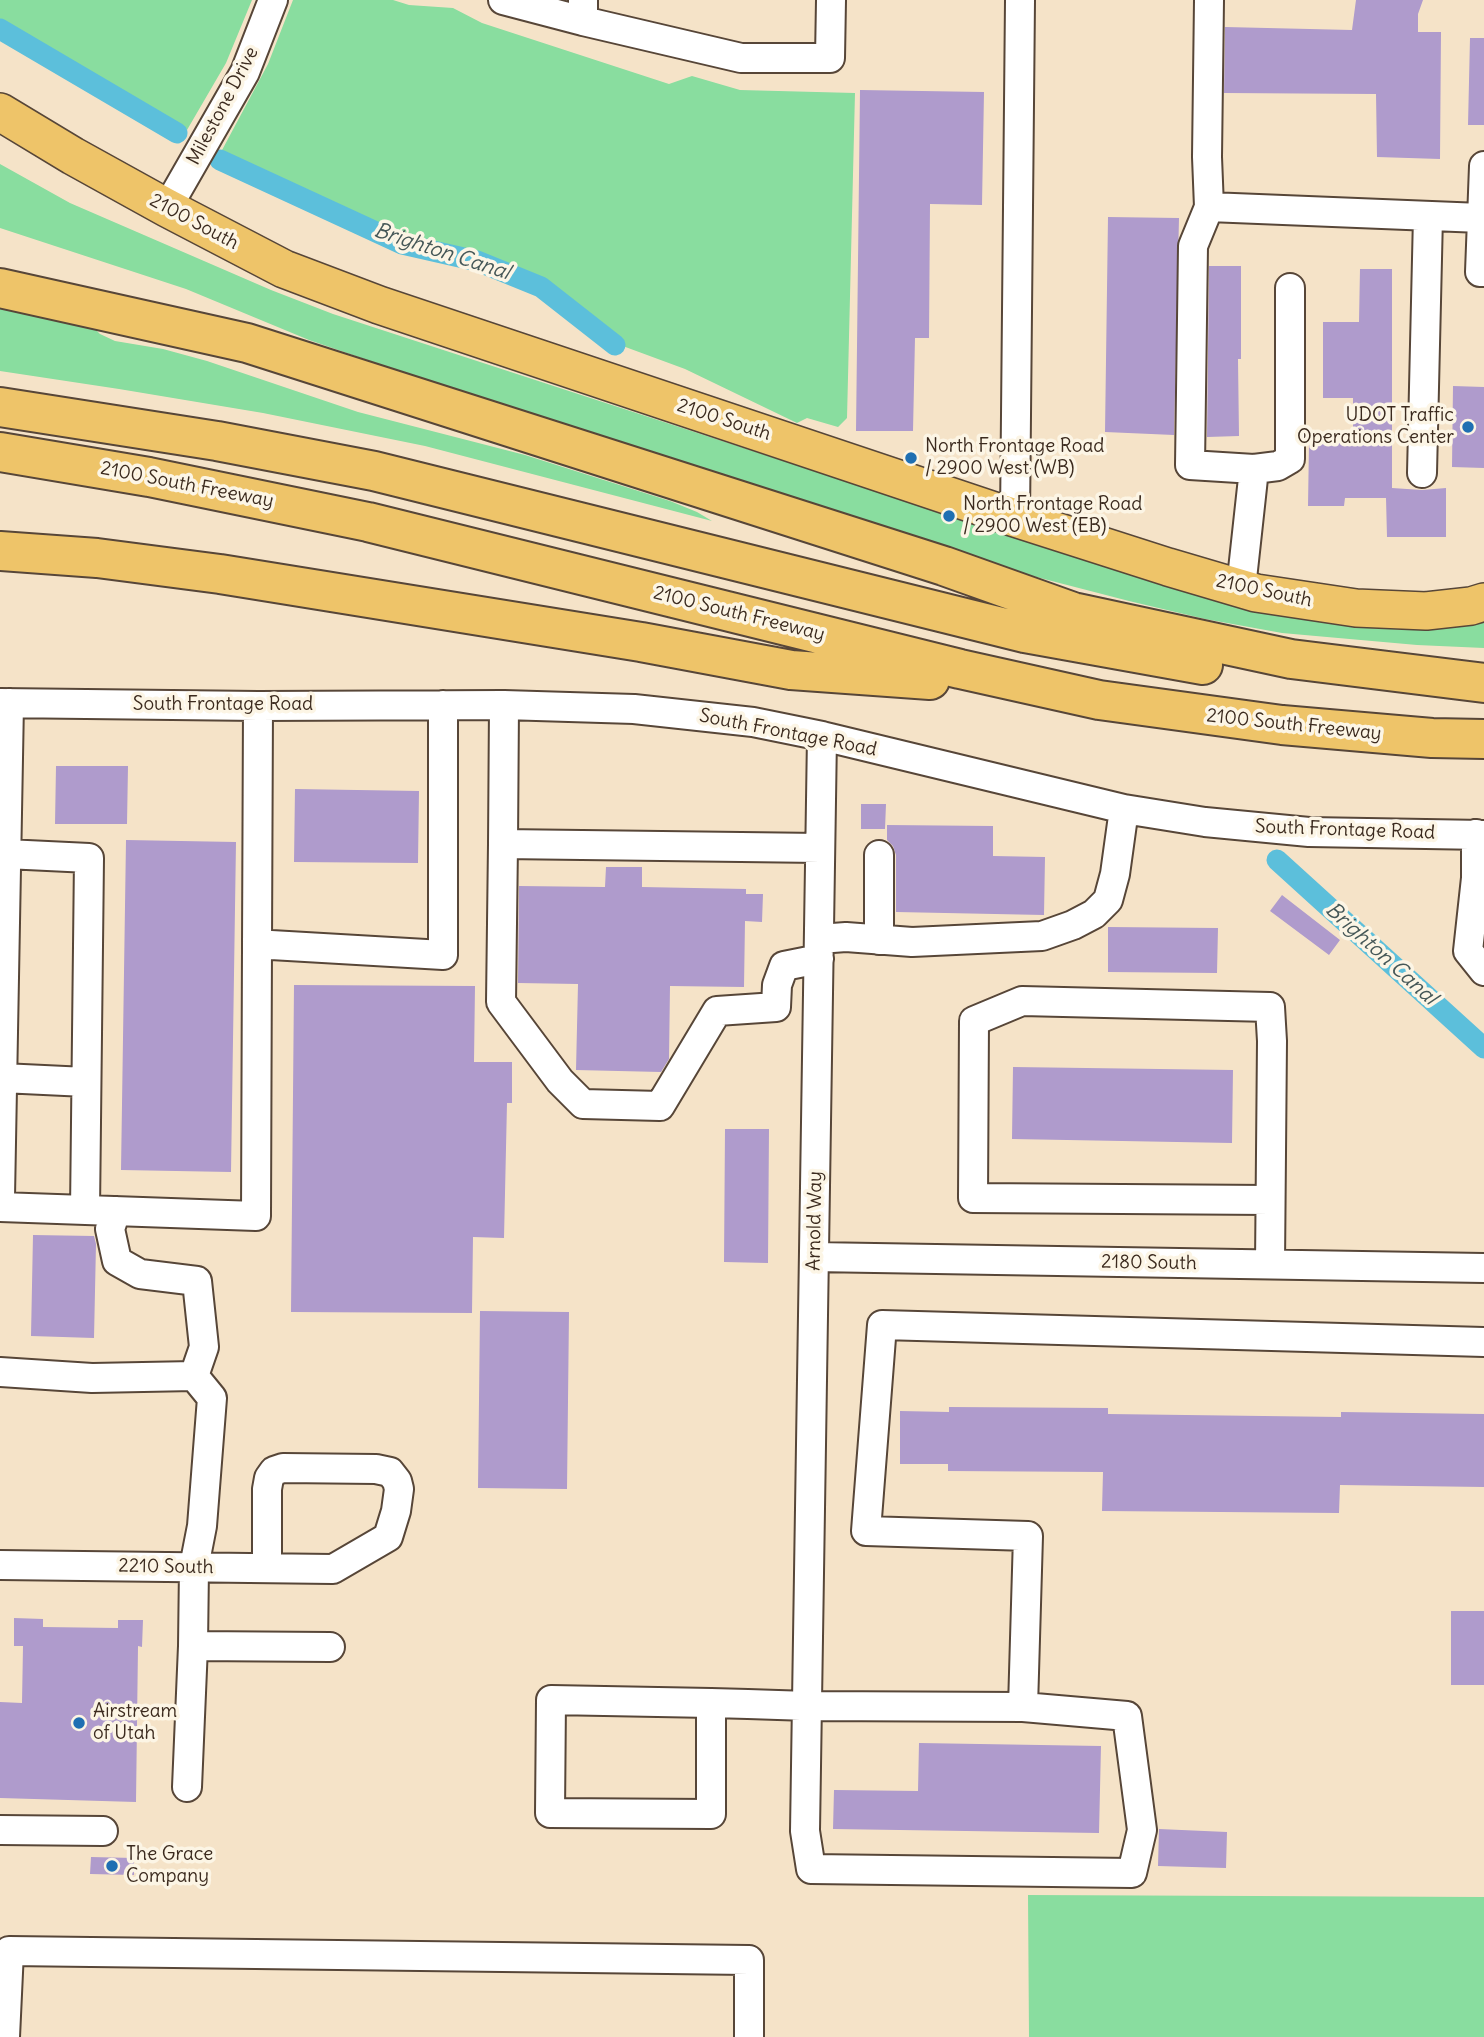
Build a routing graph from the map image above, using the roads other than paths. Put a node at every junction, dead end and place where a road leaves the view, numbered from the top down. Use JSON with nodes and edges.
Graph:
{"nodes":[{"id":1,"x":272,"y":0,"type":"edge"},
{"id":2,"x":503,"y":0,"type":"edge"},
{"id":3,"x":831,"y":0,"type":"edge"},
{"id":4,"x":1020,"y":0,"type":"edge"},
{"id":5,"x":1209,"y":0,"type":"edge"},
{"id":6,"x":583,"y":10,"type":"edge"},
{"id":7,"x":0,"y":112,"type":"edge"},
{"id":8,"x":0,"y":120,"type":"edge"},
{"id":9,"x":73,"y":156,"type":"junction"},
{"id":10,"x":1484,"y":166,"type":"edge"},
{"id":11,"x":1209,"y":207,"type":"junction"},
{"id":12,"x":167,"y":208,"type":"junction"},
{"id":13,"x":1428,"y":216,"type":"junction"},
{"id":14,"x":1481,"y":218,"type":"junction"},
{"id":15,"x":0,"y":263,"type":"edge"},
{"id":16,"x":1484,"y":272,"type":"edge"},
{"id":17,"x":0,"y":288,"type":"edge"},
{"id":18,"x":1290,"y":288,"type":"dead end"},
{"id":19,"x":247,"y":343,"type":"junction"},
{"id":20,"x":0,"y":407,"type":"edge"},
{"id":21,"x":0,"y":452,"type":"edge"},
{"id":22,"x":1254,"y":469,"type":"junction"},
{"id":23,"x":1422,"y":473,"type":"dead end"},
{"id":24,"x":1015,"y":517,"type":"junction"},
{"id":25,"x":0,"y":551,"type":"edge"},
{"id":26,"x":1241,"y":588,"type":"junction"},
{"id":27,"x":1484,"y":602,"type":"edge"},
{"id":28,"x":1484,"y":683,"type":"edge"},
{"id":29,"x":1484,"y":691,"type":"edge"},
{"id":30,"x":1098,"y":700,"type":"junction"},
{"id":31,"x":4,"y":703,"type":"edge"},
{"id":32,"x":443,"y":705,"type":"junction"},
{"id":33,"x":504,"y":705,"type":"junction"},
{"id":34,"x":258,"y":706,"type":"junction"},
{"id":35,"x":822,"y":736,"type":"junction"},
{"id":36,"x":1484,"y":739,"type":"edge"},
{"id":37,"x":4,"y":797,"type":"edge"},
{"id":38,"x":1124,"y":809,"type":"junction"},
{"id":39,"x":1480,"y":835,"type":"edge"},
{"id":40,"x":503,"y":844,"type":"junction"},
{"id":41,"x":820,"y":848,"type":"junction"},
{"id":42,"x":6,"y":854,"type":"junction"},
{"id":43,"x":879,"y":855,"type":"dead end"},
{"id":44,"x":879,"y":940,"type":"junction"},
{"id":45,"x":257,"y":946,"type":"junction"},
{"id":46,"x":819,"y":949,"type":"junction"},
{"id":47,"x":1484,"y":971,"type":"edge"},
{"id":48,"x":1,"y":1050,"type":"edge"},
{"id":49,"x":2,"y":1078,"type":"junction"},
{"id":50,"x":86,"y":1082,"type":"junction"},
{"id":51,"x":0,"y":1197,"type":"edge"},
{"id":52,"x":1270,"y":1200,"type":"junction"},
{"id":53,"x":0,"y":1207,"type":"edge"},
{"id":54,"x":85,"y":1210,"type":"junction"},
{"id":55,"x":116,"y":1211,"type":"junction"},
{"id":56,"x":814,"y":1257,"type":"junction"},
{"id":57,"x":1270,"y":1264,"type":"junction"},
{"id":58,"x":1484,"y":1268,"type":"edge"},
{"id":59,"x":1484,"y":1342,"type":"edge"},
{"id":60,"x":0,"y":1372,"type":"edge"},
{"id":61,"x":194,"y":1376,"type":"junction"},
{"id":62,"x":0,"y":1565,"type":"edge"},
{"id":63,"x":194,"y":1567,"type":"junction"},
{"id":64,"x":267,"y":1568,"type":"junction"},
{"id":65,"x":193,"y":1646,"type":"junction"},
{"id":66,"x":330,"y":1647,"type":"dead end"},
{"id":67,"x":711,"y":1703,"type":"junction"},
{"id":68,"x":808,"y":1706,"type":"junction"},
{"id":69,"x":1023,"y":1707,"type":"junction"},
{"id":70,"x":187,"y":1787,"type":"dead end"},
{"id":71,"x":0,"y":1830,"type":"edge"},
{"id":72,"x":103,"y":1831,"type":"dead end"},
{"id":73,"x":5,"y":2037,"type":"edge"},
{"id":74,"x":749,"y":2037,"type":"edge"}],
"edges":[{"from":1,"to":12,"type":"street","name":"Milestone Drive"},
{"from":2,"to":6,"type":"street"},
{"from":3,"to":6,"type":"street"},
{"from":4,"to":24,"type":"street"},
{"from":5,"to":11,"type":"street"},
{"from":7,"to":9,"type":"main road","name":"2100 South"},
{"from":8,"to":9,"type":"main road"},
{"from":9,"to":12,"type":"main road","name":"2100 South"},
{"from":10,"to":14,"type":"street"},
{"from":11,"to":13,"type":"street"},
{"from":11,"to":22,"type":"street"},
{"from":12,"to":24,"type":"main road","name":"2100 South"},
{"from":13,"to":14,"type":"street"},
{"from":13,"to":23,"type":"street"},
{"from":14,"to":16,"type":"street"},
{"from":15,"to":19,"type":"highway"},
{"from":17,"to":19,"type":"highway"},
{"from":18,"to":22,"type":"street"},
{"from":19,"to":28,"type":"highway"},
{"from":20,"to":29,"type":"highway"},
{"from":21,"to":30,"type":"highway","name":"2100 South Freeway"},
{"from":22,"to":26,"type":"street"},
{"from":24,"to":26,"type":"main road","name":"2100 South"},
{"from":25,"to":30,"type":"highway"},
{"from":26,"to":27,"type":"main road","name":"2100 South"},
{"from":30,"to":36,"type":"highway","name":"2100 South Freeway"},
{"from":31,"to":34,"type":"street","name":"South Frontage Road"},
{"from":31,"to":37,"type":"street"},
{"from":32,"to":33,"type":"street","name":"South Frontage Road"},
{"from":32,"to":34,"type":"street","name":"South Frontage Road"},
{"from":32,"to":45,"type":"street"},
{"from":33,"to":35,"type":"street","name":"South Frontage Road"},
{"from":33,"to":40,"type":"street"},
{"from":34,"to":45,"type":"street"},
{"from":35,"to":38,"type":"street","name":"South Frontage Road"},
{"from":35,"to":41,"type":"street","name":"Arnold Way"},
{"from":37,"to":42,"type":"street"},
{"from":38,"to":39,"type":"street","name":"South Frontage Road"},
{"from":38,"to":44,"type":"street"},
{"from":39,"to":47,"type":"street"},
{"from":40,"to":41,"type":"street"},
{"from":40,"to":46,"type":"street"},
{"from":41,"to":46,"type":"street","name":"Arnold Way"},
{"from":42,"to":48,"type":"street"},
{"from":42,"to":50,"type":"street"},
{"from":43,"to":44,"type":"street"},
{"from":44,"to":46,"type":"street"},
{"from":45,"to":55,"type":"street"},
{"from":46,"to":56,"type":"street","name":"Arnold Way"},
{"from":48,"to":49,"type":"street"},
{"from":49,"to":50,"type":"street"},
{"from":49,"to":51,"type":"street"},
{"from":50,"to":54,"type":"street"},
{"from":52,"to":52,"type":"street"},
{"from":52,"to":57,"type":"street"},
{"from":53,"to":54,"type":"street"},
{"from":54,"to":55,"type":"street"},
{"from":55,"to":61,"type":"street"},
{"from":56,"to":57,"type":"street","name":"2180 South"},
{"from":56,"to":68,"type":"street","name":"Arnold Way"},
{"from":57,"to":58,"type":"street","name":"2180 South"},
{"from":59,"to":69,"type":"street"},
{"from":60,"to":61,"type":"street"},
{"from":61,"to":63,"type":"street"},
{"from":62,"to":63,"type":"street","name":"2210 South"},
{"from":63,"to":64,"type":"street","name":"2210 South"},
{"from":63,"to":65,"type":"street"},
{"from":64,"to":64,"type":"street","name":"2210 South"},
{"from":65,"to":66,"type":"street"},
{"from":65,"to":70,"type":"street"},
{"from":67,"to":67,"type":"street"},
{"from":67,"to":68,"type":"street"},
{"from":68,"to":69,"type":"street"},
{"from":68,"to":69,"type":"street","name":"Arnold Way"},
{"from":71,"to":72,"type":"street"},
{"from":73,"to":74,"type":"street"}]}
